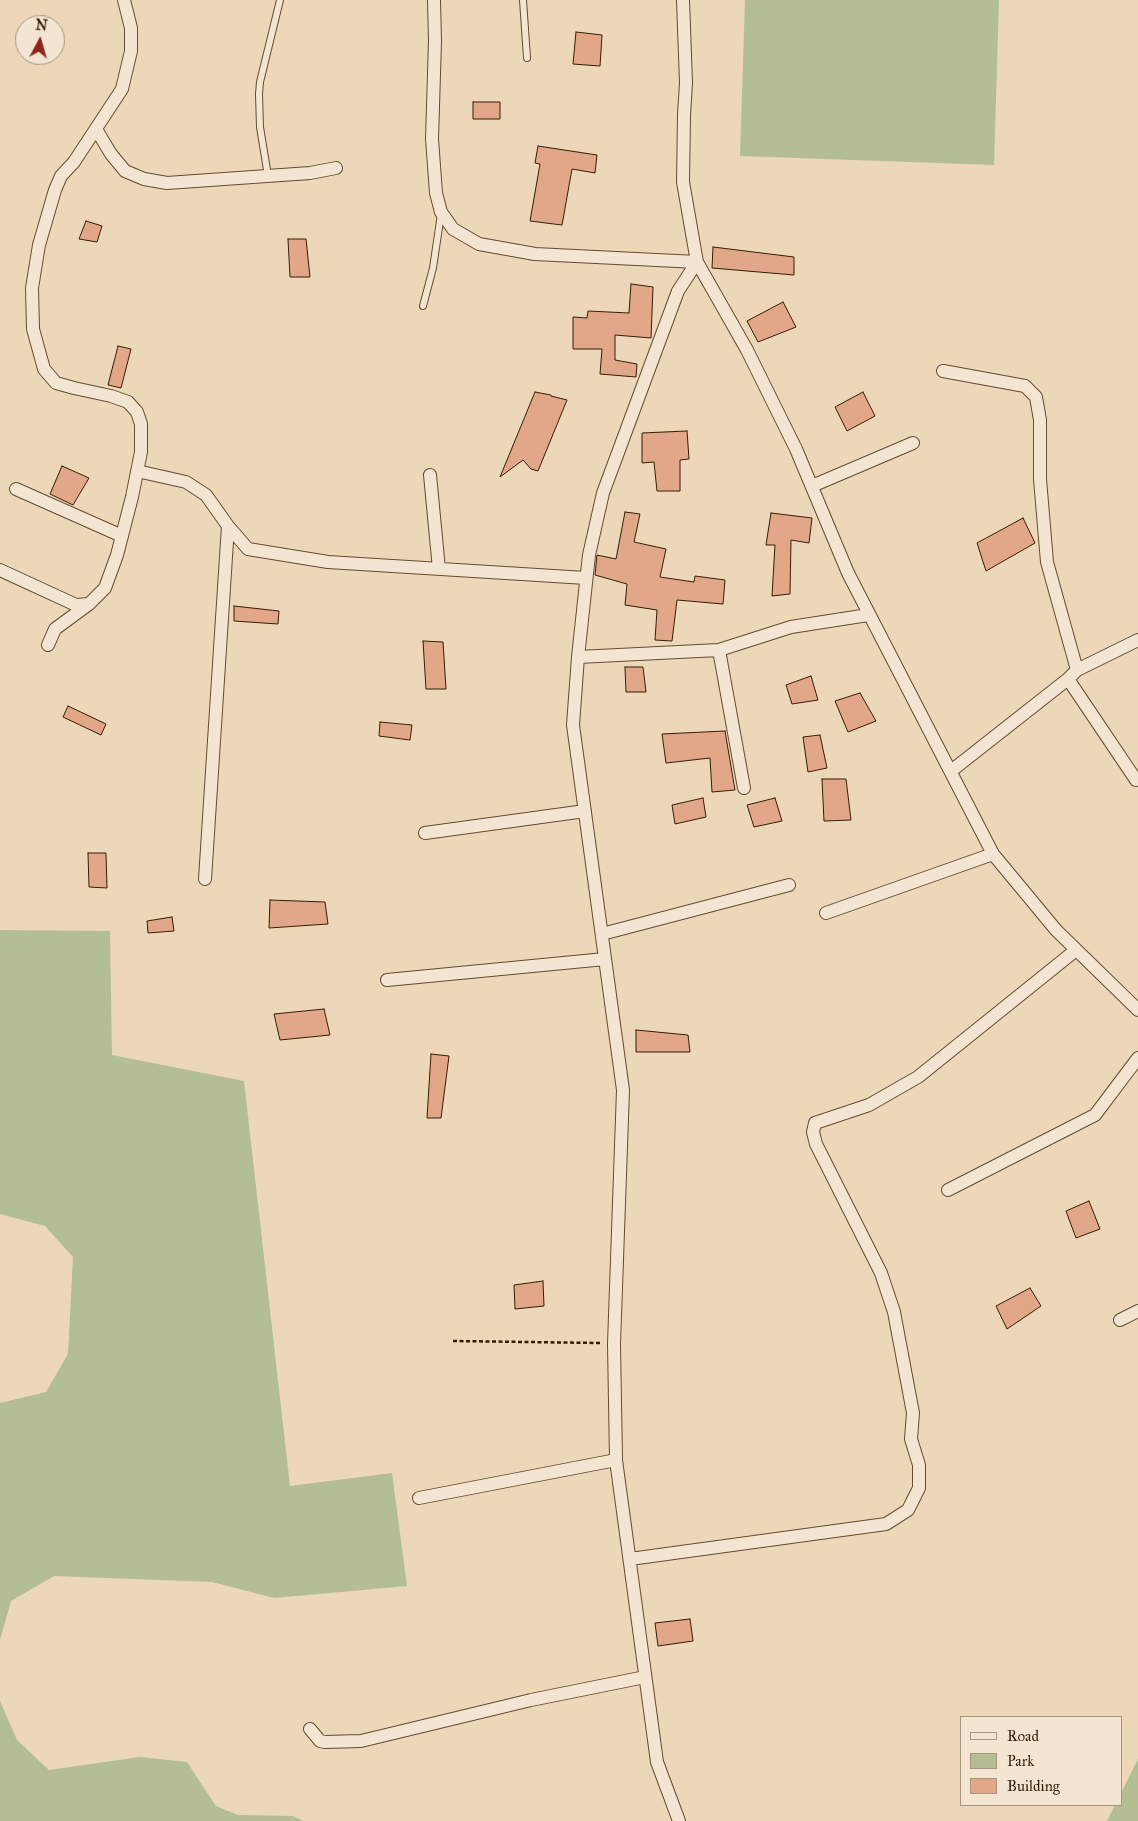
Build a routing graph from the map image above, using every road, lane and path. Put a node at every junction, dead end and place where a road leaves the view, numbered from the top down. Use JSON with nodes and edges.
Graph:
{"nodes":[{"id":1,"x":124,"y":0,"type":"edge"},
{"id":2,"x":280,"y":0,"type":"edge"},
{"id":3,"x":434,"y":0,"type":"edge"},
{"id":4,"x":523,"y":0,"type":"edge"},
{"id":5,"x":683,"y":0,"type":"edge"},
{"id":6,"x":526,"y":58,"type":"dead end"},
{"id":7,"x":96,"y":129,"type":"junction"},
{"id":8,"x":336,"y":168,"type":"dead end"},
{"id":9,"x":268,"y":176,"type":"junction"},
{"id":10,"x":441,"y":212,"type":"junction"},
{"id":11,"x":697,"y":262,"type":"junction"},
{"id":12,"x":423,"y":306,"type":"dead end"},
{"id":13,"x":943,"y":371,"type":"dead end"},
{"id":14,"x":913,"y":443,"type":"dead end"},
{"id":15,"x":137,"y":471,"type":"junction"},
{"id":16,"x":430,"y":475,"type":"dead end"},
{"id":17,"x":812,"y":486,"type":"junction"},
{"id":18,"x":16,"y":489,"type":"dead end"},
{"id":19,"x":228,"y":526,"type":"junction"},
{"id":20,"x":122,"y":536,"type":"junction"},
{"id":21,"x":438,"y":569,"type":"junction"},
{"id":22,"x":0,"y":570,"type":"edge"},
{"id":23,"x":586,"y":578,"type":"junction"},
{"id":24,"x":89,"y":604,"type":"junction"},
{"id":25,"x":868,"y":614,"type":"junction"},
{"id":26,"x":1138,"y":640,"type":"edge"},
{"id":27,"x":48,"y":645,"type":"dead end"},
{"id":28,"x":719,"y":650,"type":"junction"},
{"id":29,"x":578,"y":657,"type":"junction"},
{"id":30,"x":1072,"y":674,"type":"junction"},
{"id":31,"x":951,"y":771,"type":"junction"},
{"id":32,"x":1136,"y":780,"type":"dead end"},
{"id":33,"x":744,"y":788,"type":"dead end"},
{"id":34,"x":585,"y":811,"type":"junction"},
{"id":35,"x":425,"y":833,"type":"dead end"},
{"id":36,"x":993,"y":854,"type":"junction"},
{"id":37,"x":205,"y":879,"type":"dead end"},
{"id":38,"x":789,"y":885,"type":"dead end"},
{"id":39,"x":826,"y":913,"type":"dead end"},
{"id":40,"x":602,"y":934,"type":"junction"},
{"id":41,"x":1076,"y":950,"type":"junction"},
{"id":42,"x":605,"y":959,"type":"junction"},
{"id":43,"x":387,"y":980,"type":"dead end"},
{"id":44,"x":1138,"y":1008,"type":"edge"},
{"id":45,"x":1138,"y":1058,"type":"edge"},
{"id":46,"x":948,"y":1190,"type":"dead end"},
{"id":47,"x":1138,"y":1311,"type":"edge"},
{"id":48,"x":1120,"y":1320,"type":"dead end"},
{"id":49,"x":453,"y":1341,"type":"dead end"},
{"id":50,"x":614,"y":1344,"type":"junction"},
{"id":51,"x":616,"y":1460,"type":"junction"},
{"id":52,"x":419,"y":1498,"type":"dead end"},
{"id":53,"x":630,"y":1559,"type":"junction"},
{"id":54,"x":646,"y":1677,"type":"junction"},
{"id":55,"x":310,"y":1729,"type":"dead end"},
{"id":56,"x":679,"y":1821,"type":"edge"}],
"edges":[{"from":1,"to":7,"type":"street"},
{"from":2,"to":9,"type":"lane"},
{"from":3,"to":10,"type":"street"},
{"from":4,"to":6,"type":"lane"},
{"from":5,"to":11,"type":"street"},
{"from":7,"to":9,"type":"street"},
{"from":7,"to":15,"type":"street"},
{"from":8,"to":9,"type":"street"},
{"from":10,"to":11,"type":"street"},
{"from":10,"to":12,"type":"lane"},
{"from":11,"to":17,"type":"street"},
{"from":11,"to":23,"type":"street"},
{"from":13,"to":30,"type":"street"},
{"from":14,"to":17,"type":"street"},
{"from":15,"to":19,"type":"street"},
{"from":15,"to":20,"type":"street"},
{"from":16,"to":21,"type":"street"},
{"from":17,"to":25,"type":"street"},
{"from":18,"to":20,"type":"street"},
{"from":19,"to":21,"type":"street"},
{"from":19,"to":37,"type":"street"},
{"from":20,"to":24,"type":"street"},
{"from":21,"to":23,"type":"street"},
{"from":22,"to":24,"type":"street"},
{"from":23,"to":29,"type":"street"},
{"from":24,"to":27,"type":"street"},
{"from":25,"to":28,"type":"street"},
{"from":25,"to":31,"type":"street"},
{"from":26,"to":30,"type":"street"},
{"from":28,"to":29,"type":"street"},
{"from":28,"to":33,"type":"street"},
{"from":29,"to":34,"type":"street"},
{"from":30,"to":31,"type":"street"},
{"from":30,"to":32,"type":"street"},
{"from":31,"to":36,"type":"street"},
{"from":34,"to":35,"type":"street"},
{"from":34,"to":40,"type":"street"},
{"from":36,"to":39,"type":"street"},
{"from":36,"to":41,"type":"street"},
{"from":38,"to":40,"type":"street"},
{"from":40,"to":42,"type":"street"},
{"from":41,"to":44,"type":"street"},
{"from":41,"to":53,"type":"street"},
{"from":42,"to":43,"type":"street"},
{"from":42,"to":50,"type":"street"},
{"from":45,"to":46,"type":"street"},
{"from":47,"to":48,"type":"street"},
{"from":49,"to":50,"type":"path"},
{"from":50,"to":51,"type":"street"},
{"from":51,"to":52,"type":"street"},
{"from":51,"to":53,"type":"street"},
{"from":53,"to":54,"type":"street"},
{"from":54,"to":55,"type":"street"},
{"from":54,"to":56,"type":"street"}]}
